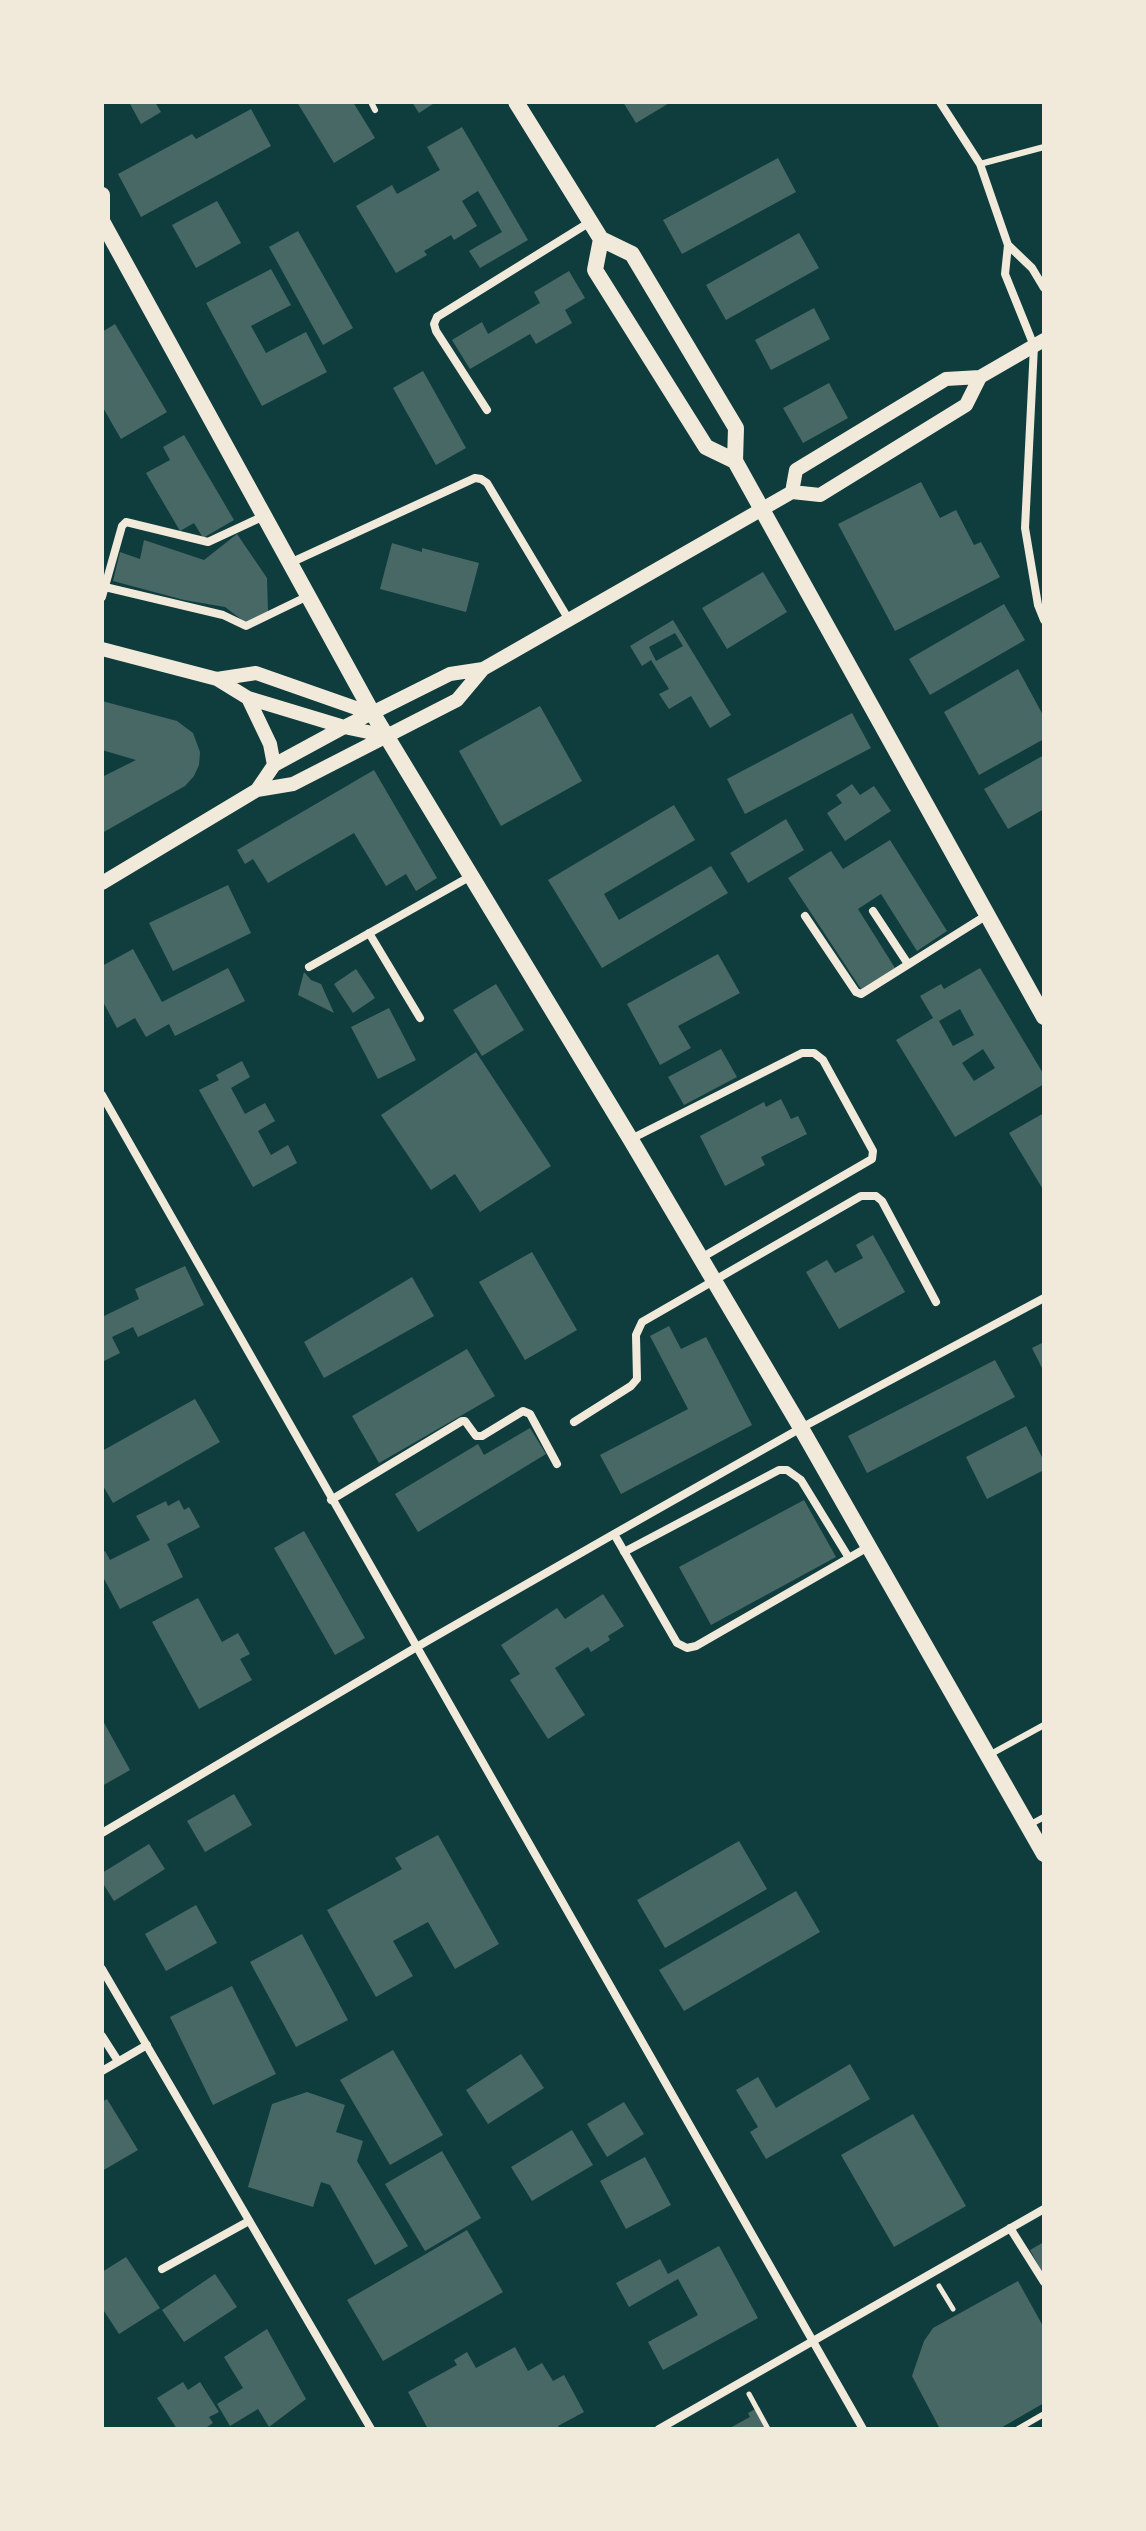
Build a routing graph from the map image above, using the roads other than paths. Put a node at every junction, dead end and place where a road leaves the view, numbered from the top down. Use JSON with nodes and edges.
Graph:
{"nodes":[{"id":1,"x":371,"y":102,"type":"edge"},
{"id":2,"x":516,"y":102,"type":"edge"},
{"id":3,"x":940,"y":102,"type":"edge"},
{"id":4,"x":375,"y":110,"type":"dead end"},
{"id":5,"x":1044,"y":147,"type":"edge"},
{"id":6,"x":980,"y":164,"type":"junction"},
{"id":7,"x":102,"y":195,"type":"edge"},
{"id":8,"x":102,"y":221,"type":"edge"},
{"id":9,"x":590,"y":222,"type":"junction"},
{"id":10,"x":601,"y":239,"type":"junction"},
{"id":11,"x":1008,"y":245,"type":"junction"},
{"id":12,"x":1044,"y":288,"type":"edge"},
{"id":13,"x":1039,"y":343,"type":"edge"},
{"id":14,"x":980,"y":377,"type":"junction"},
{"id":15,"x":487,"y":410,"type":"dead end"},
{"id":16,"x":735,"y":461,"type":"junction"},
{"id":17,"x":792,"y":492,"type":"junction"},
{"id":18,"x":761,"y":508,"type":"junction"},
{"id":19,"x":264,"y":515,"type":"junction"},
{"id":20,"x":290,"y":563,"type":"junction"},
{"id":21,"x":105,"y":587,"type":"junction"},
{"id":22,"x":308,"y":596,"type":"junction"},
{"id":23,"x":102,"y":597,"type":"edge"},
{"id":24,"x":569,"y":620,"type":"junction"},
{"id":25,"x":1044,"y":620,"type":"edge"},
{"id":26,"x":102,"y":649,"type":"edge"},
{"id":27,"x":483,"y":669,"type":"junction"},
{"id":28,"x":217,"y":679,"type":"junction"},
{"id":29,"x":248,"y":698,"type":"junction"},
{"id":30,"x":373,"y":714,"type":"junction"},
{"id":31,"x":344,"y":727,"type":"junction"},
{"id":32,"x":387,"y":736,"type":"junction"},
{"id":33,"x":274,"y":765,"type":"junction"},
{"id":34,"x":257,"y":790,"type":"junction"},
{"id":35,"x":471,"y":876,"type":"junction"},
{"id":36,"x":102,"y":883,"type":"edge"},
{"id":37,"x":873,"y":911,"type":"dead end"},
{"id":38,"x":987,"y":915,"type":"junction"},
{"id":39,"x":805,"y":916,"type":"dead end"},
{"id":40,"x":369,"y":933,"type":"junction"},
{"id":41,"x":908,"y":964,"type":"junction"},
{"id":42,"x":309,"y":967,"type":"dead end"},
{"id":43,"x":1044,"y":1017,"type":"edge"},
{"id":44,"x":420,"y":1018,"type":"dead end"},
{"id":45,"x":102,"y":1095,"type":"edge"},
{"id":46,"x":631,"y":1140,"type":"junction"},
{"id":47,"x":701,"y":1258,"type":"junction"},
{"id":48,"x":713,"y":1279,"type":"junction"},
{"id":49,"x":1044,"y":1298,"type":"edge"},
{"id":50,"x":936,"y":1302,"type":"dead end"},
{"id":51,"x":574,"y":1422,"type":"dead end"},
{"id":52,"x":801,"y":1428,"type":"junction"},
{"id":53,"x":557,"y":1464,"type":"dead end"},
{"id":54,"x":331,"y":1500,"type":"junction"},
{"id":55,"x":614,"y":1534,"type":"junction"},
{"id":56,"x":869,"y":1546,"type":"junction"},
{"id":57,"x":624,"y":1552,"type":"junction"},
{"id":58,"x":849,"y":1558,"type":"junction"},
{"id":59,"x":415,"y":1648,"type":"junction"},
{"id":60,"x":1044,"y":1725,"type":"edge"},
{"id":61,"x":988,"y":1756,"type":"junction"},
{"id":62,"x":1044,"y":1817,"type":"edge"},
{"id":63,"x":1028,"y":1826,"type":"junction"},
{"id":64,"x":102,"y":1833,"type":"edge"},
{"id":65,"x":1044,"y":1854,"type":"edge"},
{"id":66,"x":102,"y":1969,"type":"edge"},
{"id":67,"x":102,"y":2036,"type":"edge"},
{"id":68,"x":147,"y":2045,"type":"junction"},
{"id":69,"x":118,"y":2061,"type":"junction"},
{"id":70,"x":102,"y":2071,"type":"edge"},
{"id":71,"x":1044,"y":2209,"type":"edge"},
{"id":72,"x":249,"y":2221,"type":"junction"},
{"id":73,"x":1010,"y":2228,"type":"junction"},
{"id":74,"x":162,"y":2269,"type":"dead end"},
{"id":75,"x":1044,"y":2282,"type":"edge"},
{"id":76,"x":812,"y":2341,"type":"junction"},
{"id":77,"x":1044,"y":2414,"type":"edge"},
{"id":78,"x":371,"y":2429,"type":"edge"},
{"id":79,"x":659,"y":2429,"type":"edge"},
{"id":80,"x":863,"y":2429,"type":"edge"},
{"id":81,"x":1018,"y":2429,"type":"edge"}],
"edges":[{"from":1,"to":4,"type":"lane"},
{"from":2,"to":9,"type":"main road"},
{"from":3,"to":6,"type":"street"},
{"from":5,"to":6,"type":"lane"},
{"from":6,"to":11,"type":"street"},
{"from":7,"to":8,"type":"main road"},
{"from":8,"to":19,"type":"main road"},
{"from":9,"to":10,"type":"main road"},
{"from":9,"to":15,"type":"street"},
{"from":10,"to":16,"type":"main road"},
{"from":10,"to":16,"type":"main road"},
{"from":11,"to":12,"type":"street"},
{"from":11,"to":13,"type":"street"},
{"from":13,"to":14,"type":"street"},
{"from":13,"to":25,"type":"street"},
{"from":14,"to":17,"type":"street"},
{"from":14,"to":17,"type":"street"},
{"from":16,"to":18,"type":"main road"},
{"from":17,"to":18,"type":"street"},
{"from":18,"to":24,"type":"street"},
{"from":18,"to":38,"type":"main road"},
{"from":19,"to":20,"type":"main road"},
{"from":19,"to":21,"type":"street"},
{"from":20,"to":22,"type":"main road"},
{"from":20,"to":24,"type":"street"},
{"from":21,"to":22,"type":"street"},
{"from":21,"to":23,"type":"street"},
{"from":22,"to":30,"type":"main road"},
{"from":24,"to":27,"type":"street"},
{"from":26,"to":28,"type":"street"},
{"from":27,"to":30,"type":"street"},
{"from":27,"to":32,"type":"street"},
{"from":28,"to":29,"type":"street"},
{"from":28,"to":30,"type":"street"},
{"from":29,"to":31,"type":"street"},
{"from":29,"to":33,"type":"street"},
{"from":30,"to":31,"type":"street"},
{"from":30,"to":32,"type":"main road"},
{"from":31,"to":32,"type":"street"},
{"from":31,"to":33,"type":"street"},
{"from":32,"to":34,"type":"street"},
{"from":32,"to":35,"type":"main road"},
{"from":33,"to":34,"type":"street"},
{"from":34,"to":36,"type":"street"},
{"from":35,"to":40,"type":"street"},
{"from":35,"to":46,"type":"main road"},
{"from":37,"to":41,"type":"street"},
{"from":38,"to":41,"type":"street"},
{"from":38,"to":43,"type":"main road"},
{"from":39,"to":41,"type":"street"},
{"from":40,"to":42,"type":"street"},
{"from":40,"to":44,"type":"street"},
{"from":45,"to":54,"type":"street"},
{"from":46,"to":47,"type":"main road"},
{"from":46,"to":47,"type":"street"},
{"from":47,"to":48,"type":"main road"},
{"from":48,"to":50,"type":"street"},
{"from":48,"to":51,"type":"street"},
{"from":48,"to":52,"type":"main road"},
{"from":49,"to":52,"type":"street"},
{"from":52,"to":55,"type":"street"},
{"from":52,"to":56,"type":"main road"},
{"from":53,"to":54,"type":"street"},
{"from":54,"to":59,"type":"street"},
{"from":55,"to":57,"type":"street"},
{"from":55,"to":59,"type":"street"},
{"from":56,"to":58,"type":"street"},
{"from":56,"to":61,"type":"main road"},
{"from":57,"to":58,"type":"street"},
{"from":57,"to":58,"type":"street"},
{"from":59,"to":64,"type":"street"},
{"from":59,"to":76,"type":"street"},
{"from":60,"to":61,"type":"lane"},
{"from":61,"to":63,"type":"main road"},
{"from":62,"to":63,"type":"lane"},
{"from":63,"to":65,"type":"main road"},
{"from":66,"to":68,"type":"street"},
{"from":67,"to":69,"type":"street"},
{"from":68,"to":69,"type":"street"},
{"from":68,"to":72,"type":"street"},
{"from":69,"to":70,"type":"street"},
{"from":71,"to":73,"type":"street"},
{"from":72,"to":74,"type":"street"},
{"from":72,"to":78,"type":"street"},
{"from":73,"to":75,"type":"street"},
{"from":73,"to":76,"type":"street"},
{"from":76,"to":79,"type":"street"},
{"from":76,"to":80,"type":"street"},
{"from":77,"to":81,"type":"lane"}]}
